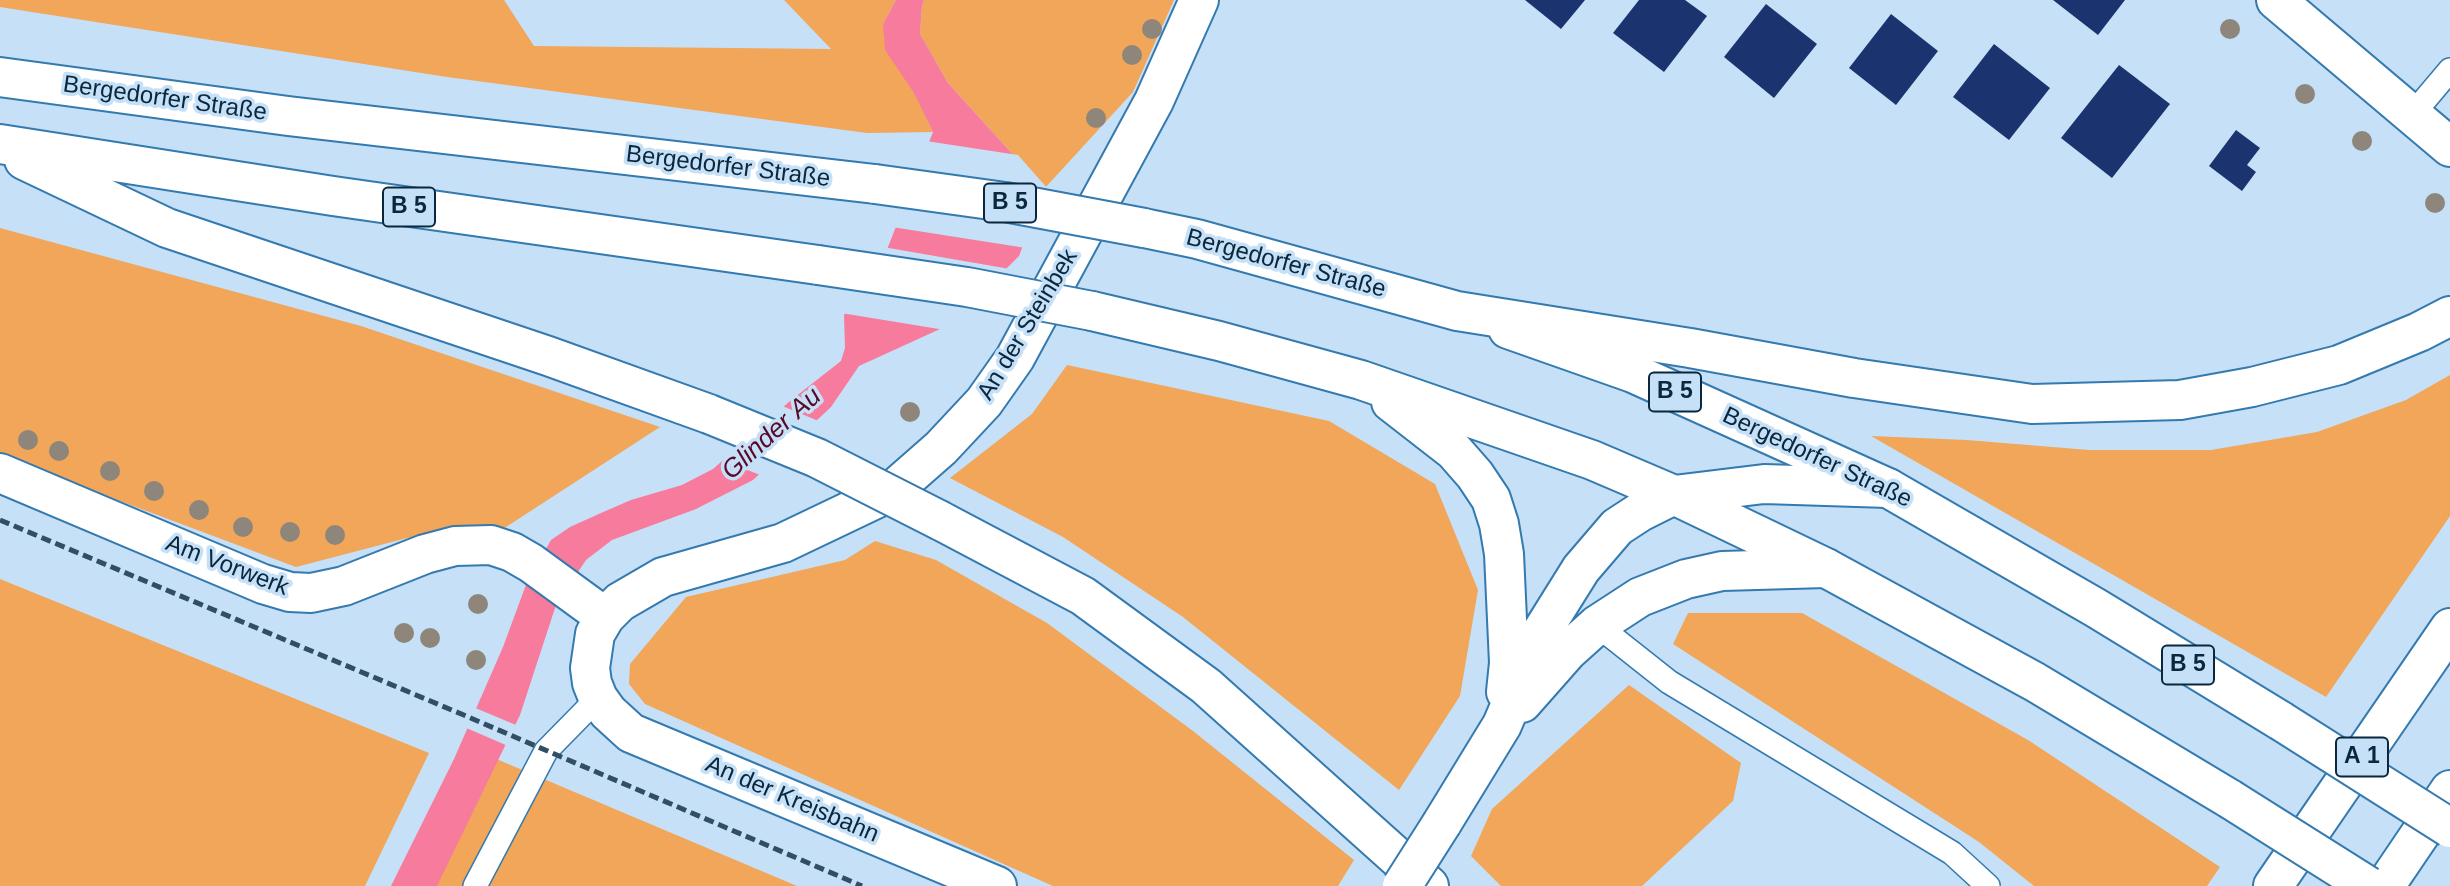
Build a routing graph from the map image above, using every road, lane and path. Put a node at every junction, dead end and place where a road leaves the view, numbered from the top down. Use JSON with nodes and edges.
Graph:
{"nodes":[{"id":1,"x":1199,"y":0,"type":"edge"},
{"id":2,"x":2276,"y":0,"type":"edge"},
{"id":3,"x":2450,"y":70,"type":"edge"},
{"id":4,"x":0,"y":77,"type":"edge"},
{"id":5,"x":2412,"y":115,"type":"junction"},
{"id":6,"x":0,"y":147,"type":"edge"},
{"id":7,"x":2450,"y":147,"type":"edge"},
{"id":8,"x":1457,"y":311,"type":"junction"},
{"id":9,"x":2450,"y":316,"type":"edge"},
{"id":10,"x":1361,"y":380,"type":"junction"},
{"id":11,"x":0,"y":473,"type":"edge"},
{"id":12,"x":1888,"y":488,"type":"junction"},
{"id":13,"x":1674,"y":495,"type":"junction"},
{"id":14,"x":1826,"y":568,"type":"junction"},
{"id":15,"x":605,"y":617,"type":"junction"},
{"id":16,"x":1597,"y":625,"type":"junction"},
{"id":17,"x":2450,"y":628,"type":"edge"},
{"id":18,"x":598,"y":698,"type":"junction"},
{"id":19,"x":1502,"y":725,"type":"junction"},
{"id":20,"x":2450,"y":790,"type":"edge"},
{"id":21,"x":2450,"y":828,"type":"edge"},
{"id":22,"x":475,"y":886,"type":"edge"},
{"id":23,"x":997,"y":886,"type":"edge"},
{"id":24,"x":1402,"y":886,"type":"edge"},
{"id":25,"x":1429,"y":886,"type":"edge"},
{"id":26,"x":1988,"y":886,"type":"edge"},
{"id":27,"x":2273,"y":886,"type":"edge"},
{"id":28,"x":2368,"y":886,"type":"edge"},
{"id":29,"x":2385,"y":886,"type":"edge"}],
"edges":[{"from":1,"to":15,"type":"main road","name":"An der Steinbek"},
{"from":2,"to":5,"type":"main road"},
{"from":3,"to":5,"type":"lane"},
{"from":4,"to":8,"type":"main road","name":"Bergedorfer Straße","number":"B 5","bridge":true},
{"from":5,"to":7,"type":"main road"},
{"from":6,"to":10,"type":"main road","number":"B 5","bridge":true},
{"from":6,"to":25,"type":"main road","bridge":true},
{"from":8,"to":9,"type":"main road"},
{"from":8,"to":12,"type":"main road","name":"Bergedorfer Straße","number":"B 5"},
{"from":10,"to":13,"type":"main road","number":"B 5"},
{"from":10,"to":19,"type":"main road"},
{"from":11,"to":15,"type":"main road","name":"Am Vorwerk"},
{"from":12,"to":13,"type":"main road"},
{"from":12,"to":21,"type":"main road","name":"Bergedorfer Straße","number":"B 5","bridge":true},
{"from":13,"to":14,"type":"main road","number":"B 5"},
{"from":13,"to":19,"type":"main road"},
{"from":14,"to":16,"type":"main road"},
{"from":14,"to":28,"type":"main road","number":"B 5","bridge":true},
{"from":15,"to":18,"type":"main road","name":"An der Steinbek"},
{"from":16,"to":19,"type":"main road"},
{"from":16,"to":26,"type":"lane"},
{"from":17,"to":27,"type":"main road","number":"A 1"},
{"from":18,"to":22,"type":"lane"},
{"from":18,"to":23,"type":"main road","name":"An der Kreisbahn"},
{"from":19,"to":24,"type":"main road","bridge":true},
{"from":20,"to":29,"type":"main road"}]}
